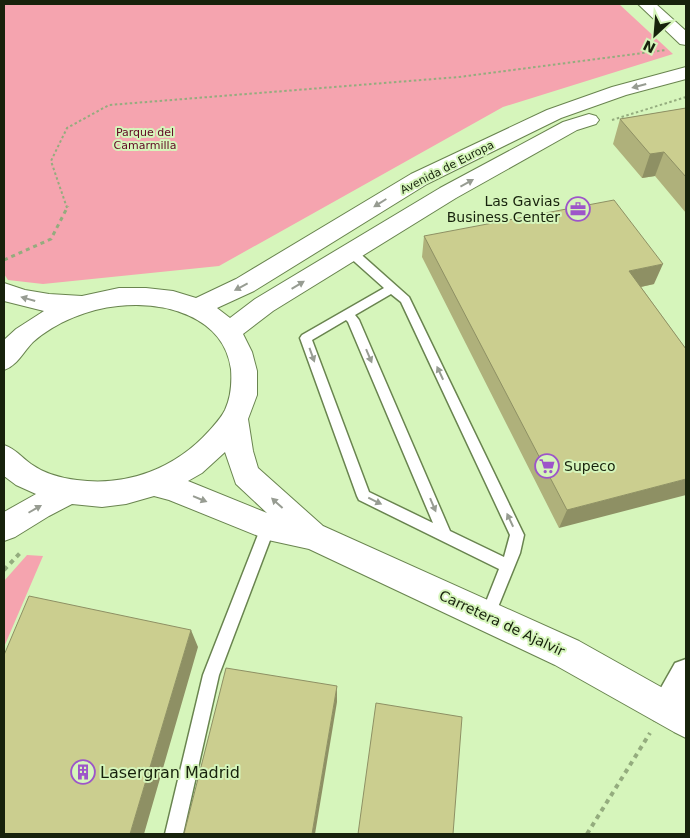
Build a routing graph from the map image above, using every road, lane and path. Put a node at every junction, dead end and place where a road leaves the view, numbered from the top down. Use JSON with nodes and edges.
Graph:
{"nodes":[{"id":1,"x":646,"y":4,"type":"edge"},
{"id":2,"x":686,"y":40,"type":"edge"},
{"id":3,"x":666,"y":50,"type":"dead end"},
{"id":4,"x":686,"y":73,"type":"edge"},
{"id":5,"x":684,"y":94,"type":"edge"},
{"id":6,"x":686,"y":97,"type":"edge"},
{"id":7,"x":351,"y":252,"type":"junction"},
{"id":8,"x":4,"y":260,"type":"edge"},
{"id":9,"x":393,"y":288,"type":"junction"},
{"id":10,"x":4,"y":291,"type":"edge"},
{"id":11,"x":88,"y":302,"type":"junction"},
{"id":12,"x":196,"y":308,"type":"junction"},
{"id":13,"x":346,"y":314,"type":"junction"},
{"id":14,"x":229,"y":332,"type":"junction"},
{"id":15,"x":4,"y":356,"type":"edge"},
{"id":16,"x":235,"y":420,"type":"junction"},
{"id":17,"x":4,"y":457,"type":"edge"},
{"id":18,"x":154,"y":484,"type":"junction"},
{"id":19,"x":68,"y":492,"type":"junction"},
{"id":20,"x":268,"y":526,"type":"junction"},
{"id":21,"x":4,"y":528,"type":"edge"},
{"id":22,"x":445,"y":535,"type":"junction"},
{"id":23,"x":313,"y":536,"type":"junction"},
{"id":24,"x":508,"y":566,"type":"junction"},
{"id":25,"x":487,"y":616,"type":"junction"},
{"id":26,"x":686,"y":674,"type":"edge"},
{"id":27,"x":676,"y":715,"type":"edge"},
{"id":28,"x":174,"y":834,"type":"edge"},
{"id":29,"x":587,"y":834,"type":"edge"}],
"edges":[{"from":1,"to":2,"type":"street"},
{"from":3,"to":8,"type":"path"},
{"from":4,"to":12,"type":"street","name":"Avenida de Europa","one_way":true},
{"from":5,"to":6,"type":"path"},
{"from":7,"to":5,"type":"street","name":"Avenida de Europa","one_way":true},
{"from":7,"to":9,"type":"lane"},
{"from":14,"to":7,"type":"street","name":"Avenida de Europa","one_way":true},
{"from":9,"to":13,"type":"lane"},
{"from":24,"to":9,"type":"lane","one_way":true},
{"from":11,"to":10,"type":"street","one_way":true},
{"from":11,"to":12,"type":"street"},
{"from":11,"to":15,"type":"street"},
{"from":12,"to":14,"type":"street"},
{"from":13,"to":22,"type":"lane","one_way":true},
{"from":13,"to":22,"type":"lane","one_way":true},
{"from":14,"to":16,"type":"street"},
{"from":16,"to":18,"type":"street"},
{"from":23,"to":16,"type":"street","name":"Carretera de Ajalvir","one_way":true},
{"from":17,"to":19,"type":"street"},
{"from":18,"to":19,"type":"street"},
{"from":18,"to":20,"type":"street","name":"Carretera de Ajalvir","one_way":true},
{"from":21,"to":19,"type":"street","one_way":true},
{"from":20,"to":23,"type":"street","name":"Carretera de Ajalvir"},
{"from":20,"to":28,"type":"lane"},
{"from":22,"to":24,"type":"lane"},
{"from":23,"to":25,"type":"street","name":"Carretera de Ajalvir"},
{"from":24,"to":25,"type":"lane"},
{"from":25,"to":27,"type":"street","name":"Carretera de Ajalvir"},
{"from":26,"to":27,"type":"street"},
{"from":27,"to":29,"type":"path"}]}
